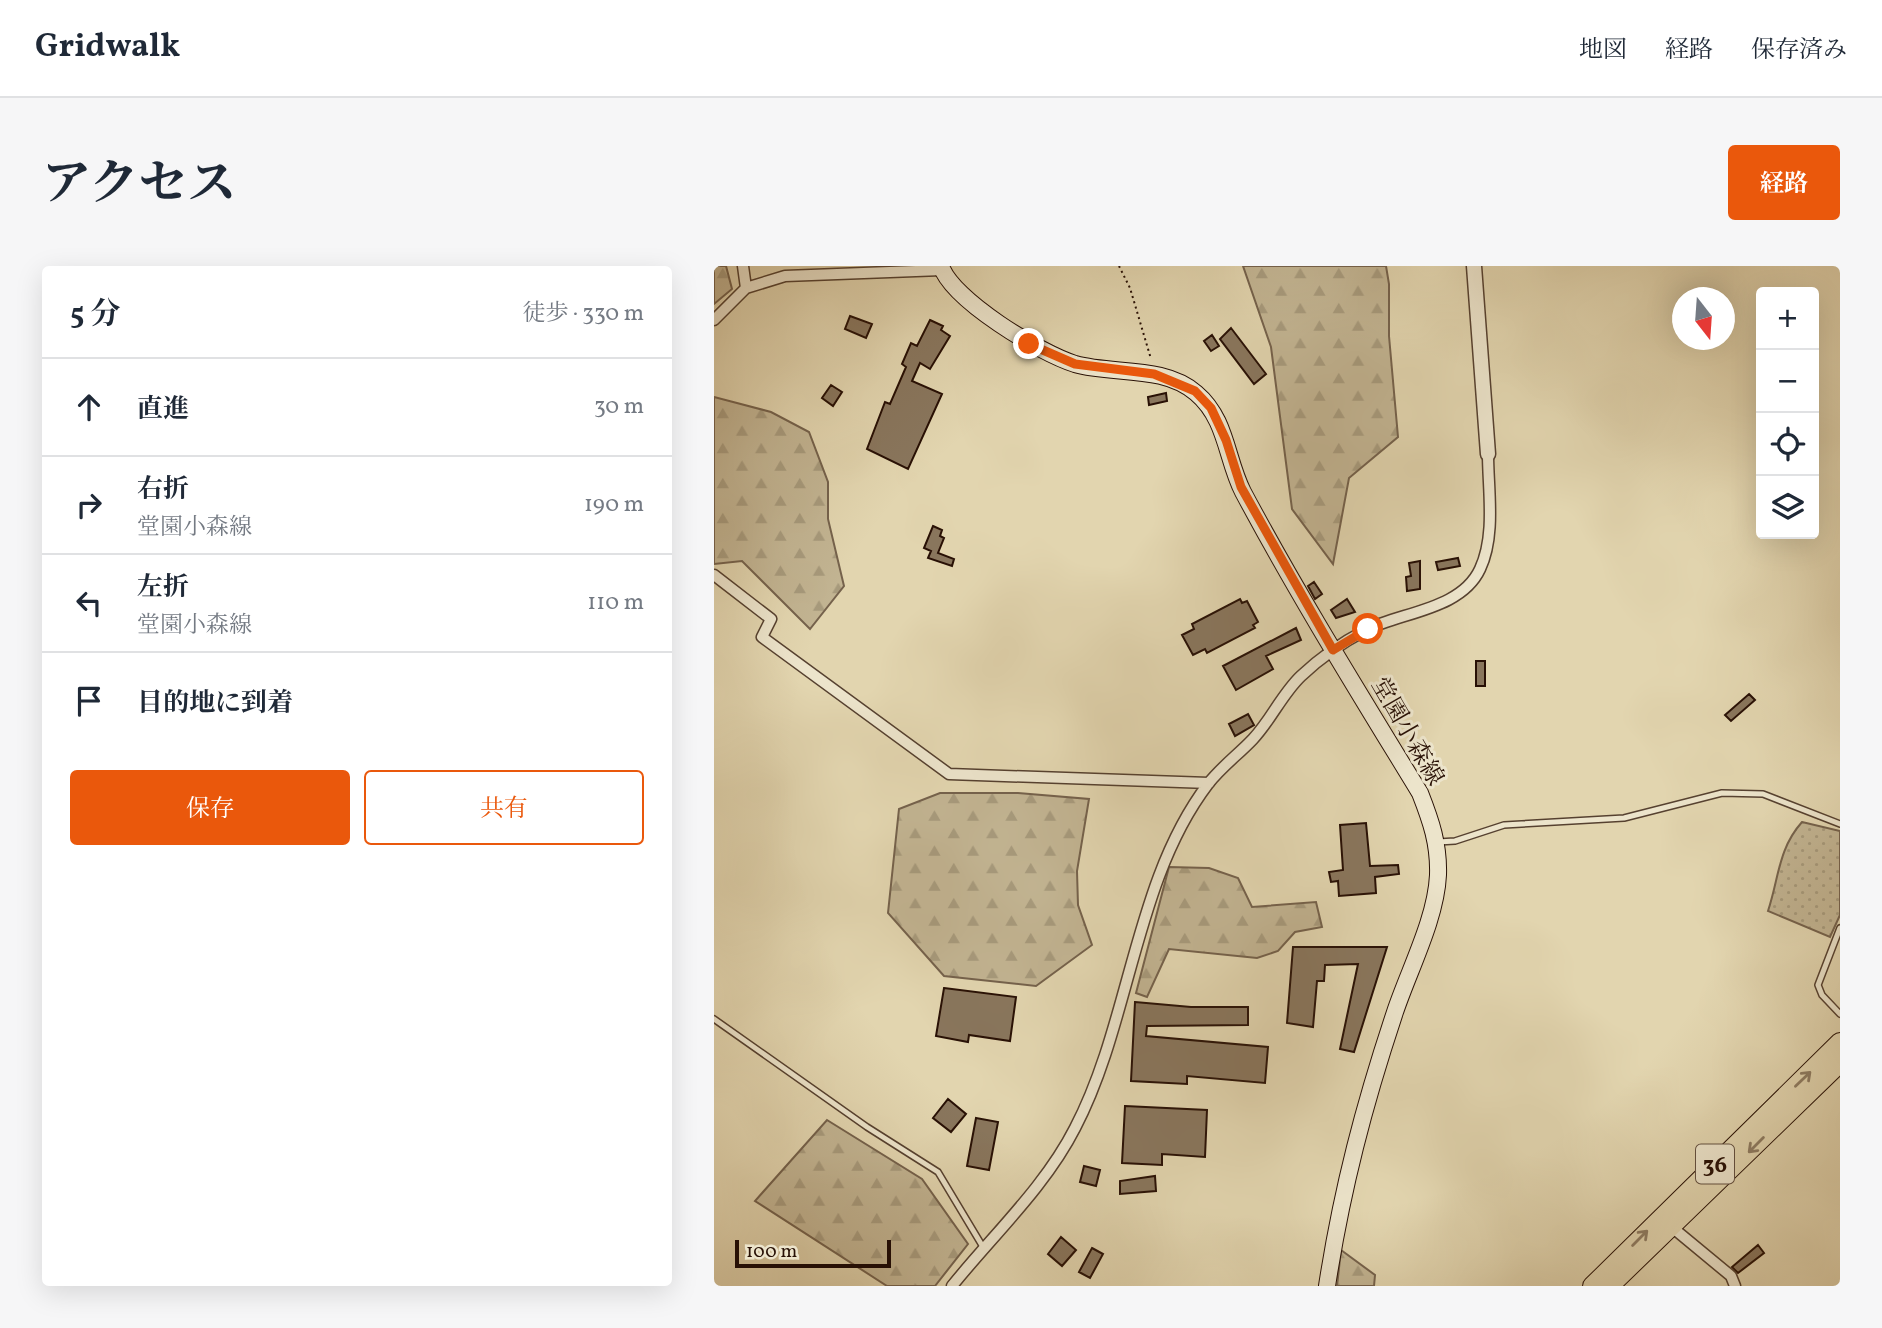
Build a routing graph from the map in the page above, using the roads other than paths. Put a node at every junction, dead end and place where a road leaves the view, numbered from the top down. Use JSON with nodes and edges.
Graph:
{"nodes":[{"id":1,"x":743,"y":266,"type":"edge"},
{"id":2,"x":1474,"y":266,"type":"edge"},
{"id":3,"x":941,"y":268,"type":"edge"},
{"id":4,"x":746,"y":288,"type":"junction"},
{"id":5,"x":714,"y":320,"type":"edge"},
{"id":6,"x":1488,"y":454,"type":"joint"},
{"id":7,"x":714,"y":575,"type":"edge"},
{"id":8,"x":1333,"y":650,"type":"junction"},
{"id":9,"x":1209,"y":783,"type":"junction"},
{"id":10,"x":1840,"y":824,"type":"edge"},
{"id":11,"x":1438,"y":842,"type":"junction"},
{"id":12,"x":1840,"y":928,"type":"edge"},
{"id":13,"x":1840,"y":1014,"type":"edge"},
{"id":14,"x":714,"y":1019,"type":"edge"},
{"id":15,"x":1840,"y":1042,"type":"edge"},
{"id":16,"x":1840,"y":1063,"type":"edge"},
{"id":17,"x":1673,"y":1228,"type":"junction"},
{"id":18,"x":983,"y":1247,"type":"junction"},
{"id":19,"x":951,"y":1286,"type":"edge"},
{"id":20,"x":1327,"y":1286,"type":"edge"},
{"id":21,"x":1592,"y":1286,"type":"edge"},
{"id":22,"x":1610,"y":1286,"type":"edge"},
{"id":23,"x":1735,"y":1286,"type":"edge"}],
"edges":[{"from":1,"to":4,"type":"street"},
{"from":2,"to":6,"type":"street"},
{"from":3,"to":4,"type":"street"},
{"from":3,"to":8,"type":"main road","name":"堂園小森線"},
{"from":4,"to":5,"type":"street"},
{"from":6,"to":8,"type":"street"},
{"from":7,"to":9,"type":"street"},
{"from":8,"to":9,"type":"street"},
{"from":8,"to":11,"type":"main road","name":"堂園小森線"},
{"from":9,"to":18,"type":"street"},
{"from":10,"to":11,"type":"lane"},
{"from":11,"to":20,"type":"main road","name":"堂園小森線"},
{"from":12,"to":13,"type":"lane"},
{"from":14,"to":18,"type":"lane"},
{"from":21,"to":15,"type":"main road","number":"36","one_way":true},
{"from":16,"to":17,"type":"main road","number":"36","one_way":true},
{"from":17,"to":22,"type":"main road","number":"36"},
{"from":17,"to":23,"type":"street"},
{"from":18,"to":19,"type":"street"}]}
